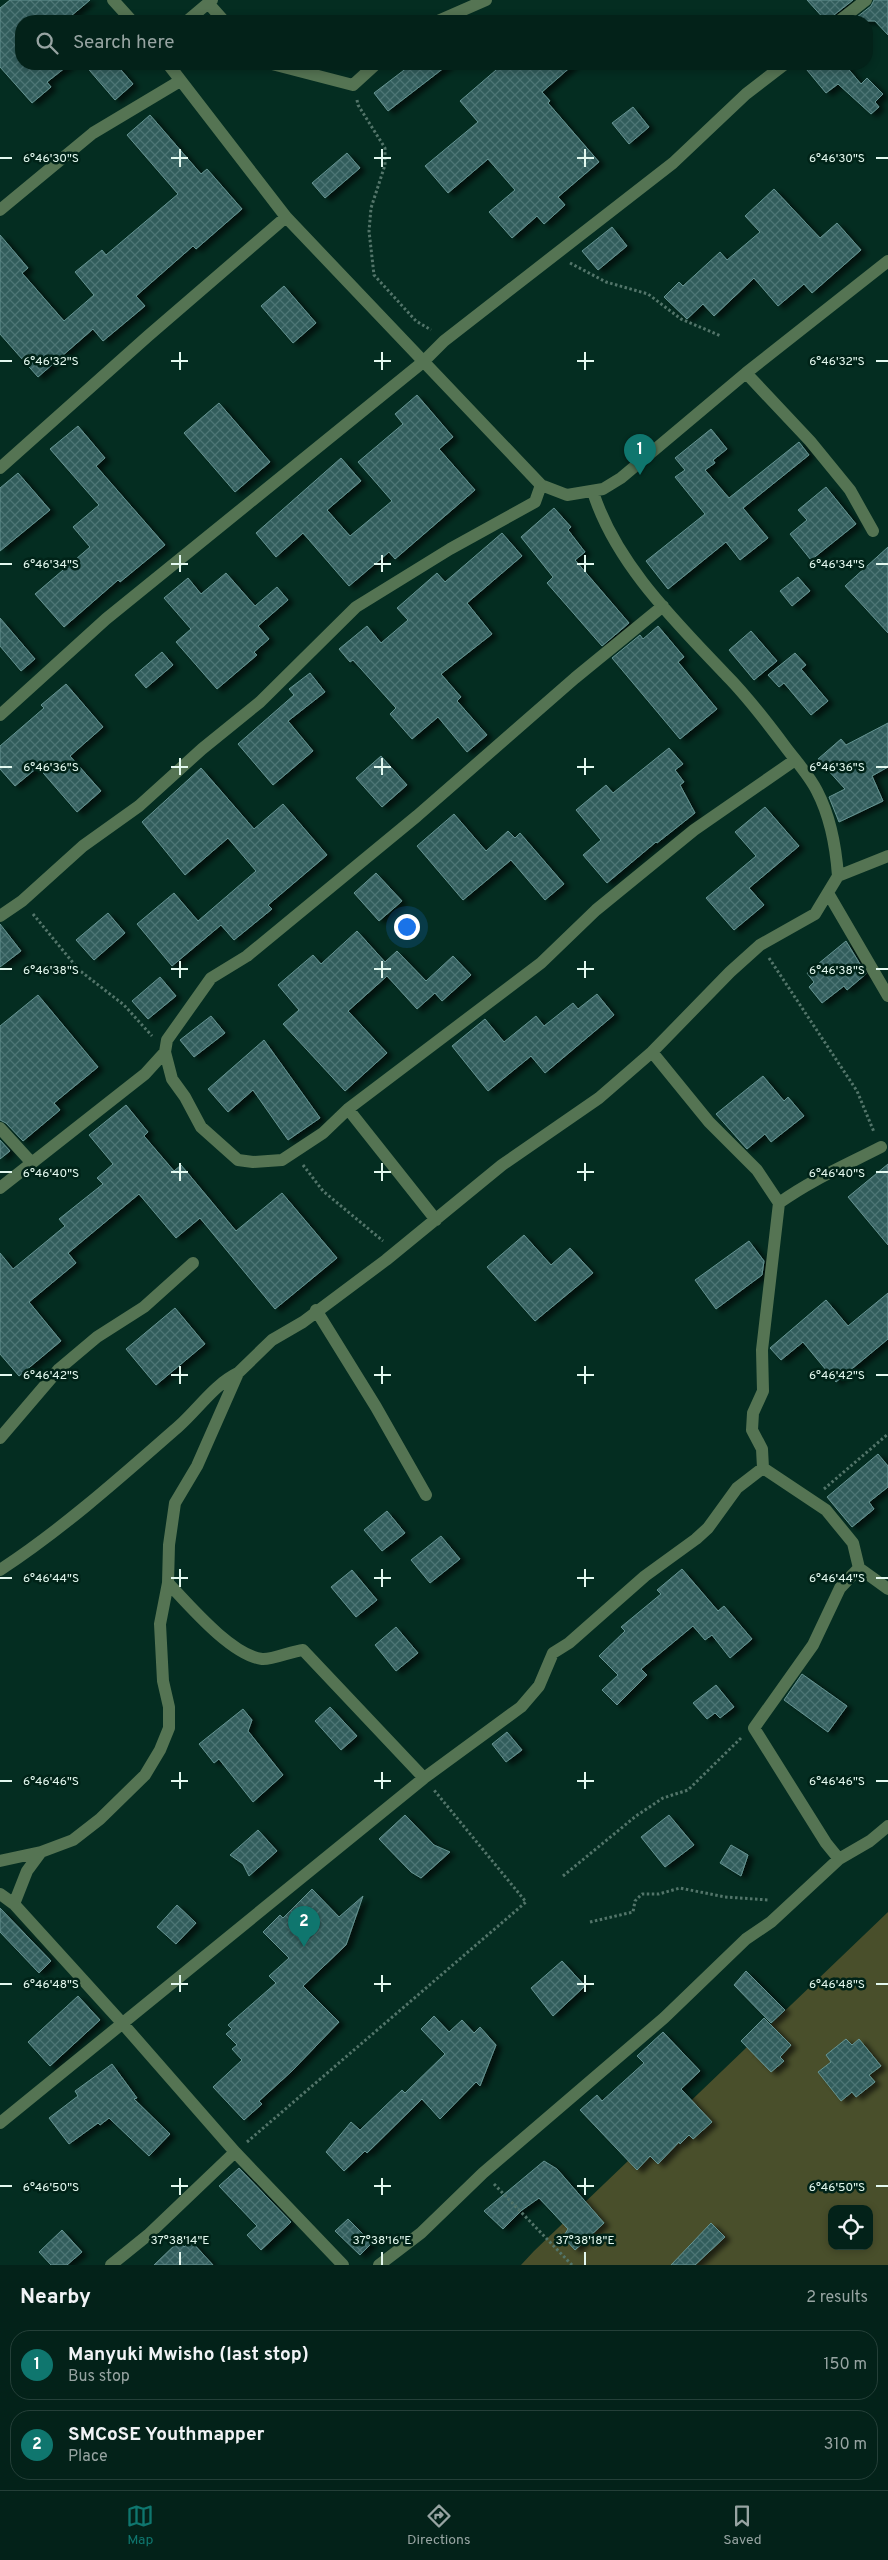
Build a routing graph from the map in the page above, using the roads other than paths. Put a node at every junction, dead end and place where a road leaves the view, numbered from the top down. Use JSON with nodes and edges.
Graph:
{"nodes":[{"id":1,"x":113,"y":0,"type":"edge"},
{"id":2,"x":486,"y":0,"type":"edge"},
{"id":3,"x":866,"y":0,"type":"edge"},
{"id":4,"x":210,"y":2,"type":"edge"},
{"id":5,"x":127,"y":15,"type":"edge"},
{"id":6,"x":194,"y":15,"type":"edge"},
{"id":7,"x":220,"y":15,"type":"edge"},
{"id":8,"x":452,"y":15,"type":"edge"},
{"id":9,"x":847,"y":15,"type":"edge"},
{"id":10,"x":172,"y":70,"type":"edge"},
{"id":11,"x":295,"y":70,"type":"edge"},
{"id":12,"x":369,"y":70,"type":"edge"},
{"id":13,"x":777,"y":70,"type":"edge"},
{"id":14,"x":180,"y":81,"type":"junction"},
{"id":15,"x":0,"y":210,"type":"edge"},
{"id":16,"x":286,"y":218,"type":"junction"},
{"id":17,"x":887,"y":265,"type":"edge"},
{"id":18,"x":423,"y":362,"type":"junction"},
{"id":19,"x":746,"y":373,"type":"junction"},
{"id":20,"x":0,"y":468,"type":"edge"},
{"id":21,"x":541,"y":485,"type":"junction"},
{"id":22,"x":593,"y":492,"type":"junction"},
{"id":23,"x":874,"y":532,"type":"dead end"},
{"id":24,"x":663,"y":606,"type":"junction"},
{"id":25,"x":0,"y":715,"type":"edge"},
{"id":26,"x":795,"y":760,"type":"junction"},
{"id":27,"x":888,"y":856,"type":"edge"},
{"id":28,"x":838,"y":876,"type":"junction"},
{"id":29,"x":828,"y":893,"type":"junction"},
{"id":30,"x":0,"y":916,"type":"edge"},
{"id":31,"x":888,"y":996,"type":"edge"},
{"id":32,"x":165,"y":1052,"type":"junction"},
{"id":33,"x":652,"y":1052,"type":"junction"},
{"id":34,"x":348,"y":1109,"type":"junction"},
{"id":35,"x":0,"y":1128,"type":"edge"},
{"id":36,"x":881,"y":1147,"type":"road end"},
{"id":37,"x":31,"y":1162,"type":"junction"},
{"id":38,"x":0,"y":1188,"type":"edge"},
{"id":39,"x":779,"y":1203,"type":"junction"},
{"id":40,"x":436,"y":1220,"type":"junction"},
{"id":41,"x":193,"y":1263,"type":"dead end"},
{"id":42,"x":316,"y":1310,"type":"junction"},
{"id":43,"x":238,"y":1373,"type":"junction"},
{"id":44,"x":0,"y":1438,"type":"edge"},
{"id":45,"x":763,"y":1468,"type":"junction"},
{"id":46,"x":426,"y":1495,"type":"dead end"},
{"id":47,"x":858,"y":1568,"type":"junction"},
{"id":48,"x":0,"y":1570,"type":"edge"},
{"id":49,"x":168,"y":1583,"type":"junction"},
{"id":50,"x":888,"y":1589,"type":"edge"},
{"id":51,"x":424,"y":1778,"type":"junction"},
{"id":52,"x":888,"y":1826,"type":"edge"},
{"id":53,"x":41,"y":1852,"type":"junction"},
{"id":54,"x":839,"y":1860,"type":"junction"},
{"id":55,"x":0,"y":1862,"type":"edge"},
{"id":56,"x":0,"y":1894,"type":"edge"},
{"id":57,"x":14,"y":1904,"type":"junction"},
{"id":58,"x":123,"y":2024,"type":"junction"},
{"id":59,"x":0,"y":2123,"type":"edge"},
{"id":60,"x":236,"y":2152,"type":"junction"},
{"id":61,"x":111,"y":2265,"type":"edge"},
{"id":62,"x":343,"y":2265,"type":"edge"},
{"id":63,"x":379,"y":2265,"type":"edge"}],
"edges":[{"from":1,"to":5,"type":"street"},
{"from":2,"to":8,"type":"street"},
{"from":3,"to":9,"type":"street"},
{"from":4,"to":6,"type":"street"},
{"from":4,"to":7,"type":"street"},
{"from":10,"to":14,"type":"street"},
{"from":11,"to":12,"type":"street"},
{"from":13,"to":18,"type":"street"},
{"from":14,"to":15,"type":"street"},
{"from":14,"to":16,"type":"street"},
{"from":16,"to":18,"type":"street"},
{"from":16,"to":20,"type":"street"},
{"from":17,"to":19,"type":"street"},
{"from":18,"to":21,"type":"street"},
{"from":18,"to":25,"type":"street"},
{"from":19,"to":22,"type":"street"},
{"from":19,"to":23,"type":"street"},
{"from":21,"to":22,"type":"street"},
{"from":21,"to":30,"type":"street"},
{"from":22,"to":24,"type":"street"},
{"from":24,"to":26,"type":"street"},
{"from":24,"to":32,"type":"street"},
{"from":26,"to":28,"type":"street"},
{"from":26,"to":34,"type":"street"},
{"from":27,"to":28,"type":"street"},
{"from":28,"to":29,"type":"street"},
{"from":29,"to":31,"type":"street"},
{"from":29,"to":33,"type":"street"},
{"from":32,"to":34,"type":"street"},
{"from":32,"to":37,"type":"street"},
{"from":33,"to":39,"type":"street"},
{"from":33,"to":40,"type":"street"},
{"from":34,"to":40,"type":"street"},
{"from":35,"to":37,"type":"street"},
{"from":36,"to":39,"type":"street"},
{"from":37,"to":38,"type":"street"},
{"from":39,"to":45,"type":"street"},
{"from":40,"to":42,"type":"street"},
{"from":41,"to":44,"type":"street"},
{"from":42,"to":43,"type":"street"},
{"from":42,"to":46,"type":"street"},
{"from":43,"to":48,"type":"street"},
{"from":43,"to":49,"type":"street"},
{"from":45,"to":47,"type":"street"},
{"from":45,"to":51,"type":"street"},
{"from":47,"to":50,"type":"street"},
{"from":47,"to":54,"type":"street"},
{"from":49,"to":51,"type":"street"},
{"from":49,"to":53,"type":"street"},
{"from":51,"to":58,"type":"street"},
{"from":52,"to":54,"type":"street"},
{"from":53,"to":55,"type":"street"},
{"from":53,"to":57,"type":"street"},
{"from":54,"to":63,"type":"street"},
{"from":56,"to":57,"type":"street"},
{"from":57,"to":58,"type":"street"},
{"from":58,"to":59,"type":"street"},
{"from":58,"to":60,"type":"street"},
{"from":60,"to":61,"type":"street"},
{"from":60,"to":62,"type":"street"}]}
